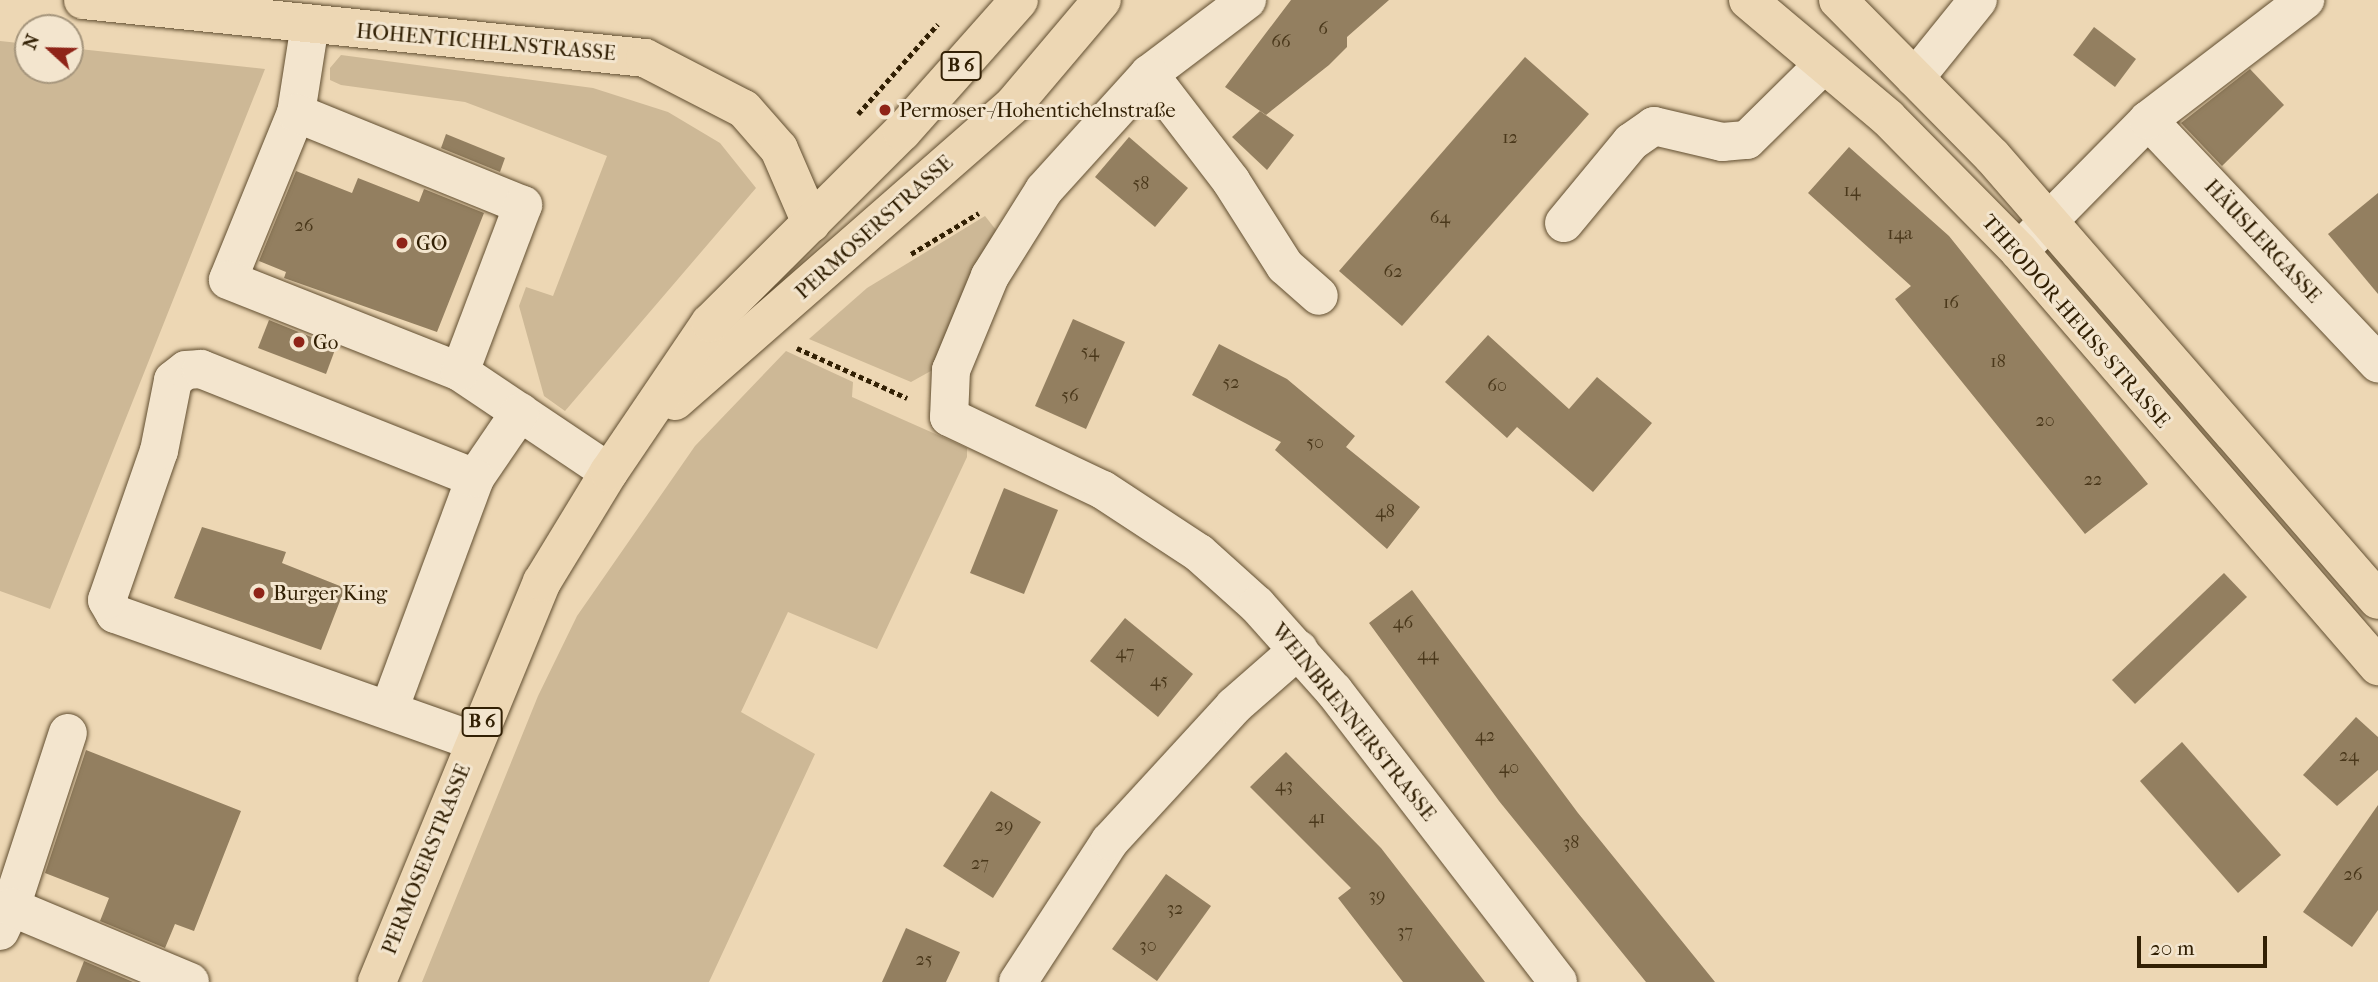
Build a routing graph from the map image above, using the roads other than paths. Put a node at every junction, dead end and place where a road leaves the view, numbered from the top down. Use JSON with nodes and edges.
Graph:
{"nodes":[{"id":1,"x":83,"y":0,"type":"edge"},
{"id":2,"x":1102,"y":0,"type":"edge"},
{"id":3,"x":1247,"y":0,"type":"edge"},
{"id":4,"x":1748,"y":0,"type":"edge"},
{"id":5,"x":1838,"y":0,"type":"edge"},
{"id":6,"x":1978,"y":0,"type":"edge"},
{"id":7,"x":2305,"y":0,"type":"edge"},
{"id":8,"x":1012,"y":3,"type":"edge"},
{"id":9,"x":310,"y":24,"type":"junction"},
{"id":10,"x":1824,"y":64,"type":"junction"},
{"id":11,"x":1149,"y":74,"type":"junction"},
{"id":12,"x":1915,"y":78,"type":"junction"},
{"id":13,"x":296,"y":113,"type":"junction"},
{"id":14,"x":2148,"y":120,"type":"junction"},
{"id":15,"x":2049,"y":221,"type":"junction"},
{"id":16,"x":811,"y":223,"type":"junction"},
{"id":17,"x":1564,"y":223,"type":"dead end"},
{"id":18,"x":2019,"y":251,"type":"junction"},
{"id":19,"x":1319,"y":296,"type":"dead end"},
{"id":20,"x":2378,"y":363,"type":"edge"},
{"id":21,"x":460,"y":372,"type":"junction"},
{"id":22,"x":520,"y":412,"type":"junction"},
{"id":23,"x":632,"y":440,"type":"junction"},
{"id":24,"x":610,"y":472,"type":"junction"},
{"id":25,"x":475,"y":478,"type":"junction"},
{"id":26,"x":2378,"y":600,"type":"edge"},
{"id":27,"x":1299,"y":649,"type":"junction"},
{"id":28,"x":2378,"y":666,"type":"edge"},
{"id":29,"x":390,"y":707,"type":"junction"},
{"id":30,"x":68,"y":733,"type":"dead end"},
{"id":31,"x":474,"y":741,"type":"junction"},
{"id":32,"x":5,"y":919,"type":"edge"},
{"id":33,"x":190,"y":982,"type":"edge"},
{"id":34,"x":377,"y":982,"type":"edge"},
{"id":35,"x":1018,"y":982,"type":"edge"},
{"id":36,"x":1559,"y":982,"type":"edge"}],
"edges":[{"from":1,"to":9,"type":"main road","name":"HOHENTICHELNSTRASSE"},
{"from":2,"to":23,"type":"main road","name":"PERMOSERSTRASSE","number":"B 6"},
{"from":3,"to":11,"type":"street"},
{"from":4,"to":10,"type":"main road","name":"THEODOR-HEUSS-STRASSE"},
{"from":5,"to":12,"type":"main road"},
{"from":6,"to":12,"type":"street"},
{"from":7,"to":14,"type":"street"},
{"from":8,"to":16,"type":"main road","name":"PERMOSERSTRASSE","number":"B 6"},
{"from":9,"to":13,"type":"street"},
{"from":9,"to":16,"type":"main road","name":"HOHENTICHELNSTRASSE"},
{"from":10,"to":17,"type":"street"},
{"from":10,"to":18,"type":"main road","name":"THEODOR-HEUSS-STRASSE"},
{"from":11,"to":19,"type":"street"},
{"from":11,"to":27,"type":"street","name":"WEINBRENNERSTRASSE"},
{"from":12,"to":15,"type":"main road"},
{"from":13,"to":21,"type":"street"},
{"from":13,"to":21,"type":"street"},
{"from":14,"to":15,"type":"street"},
{"from":14,"to":20,"type":"street","name":"HÄUSLERGASSE"},
{"from":15,"to":18,"type":"street"},
{"from":15,"to":26,"type":"main road"},
{"from":16,"to":23,"type":"main road","name":"PERMOSERSTRASSE","number":"B 6"},
{"from":18,"to":28,"type":"main road","name":"THEODOR-HEUSS-STRASSE"},
{"from":21,"to":22,"type":"street"},
{"from":22,"to":24,"type":"street"},
{"from":22,"to":25,"type":"street"},
{"from":23,"to":24,"type":"main road","name":"PERMOSERSTRASSE","number":"B 6"},
{"from":24,"to":31,"type":"main road","name":"PERMOSERSTRASSE","number":"B 6"},
{"from":25,"to":29,"type":"street"},
{"from":25,"to":29,"type":"street"},
{"from":27,"to":35,"type":"street"},
{"from":27,"to":36,"type":"street","name":"WEINBRENNERSTRASSE"},
{"from":29,"to":31,"type":"street"},
{"from":30,"to":32,"type":"street"},
{"from":31,"to":34,"type":"main road","name":"PERMOSERSTRASSE","number":"B 6"},
{"from":32,"to":33,"type":"street"}]}
